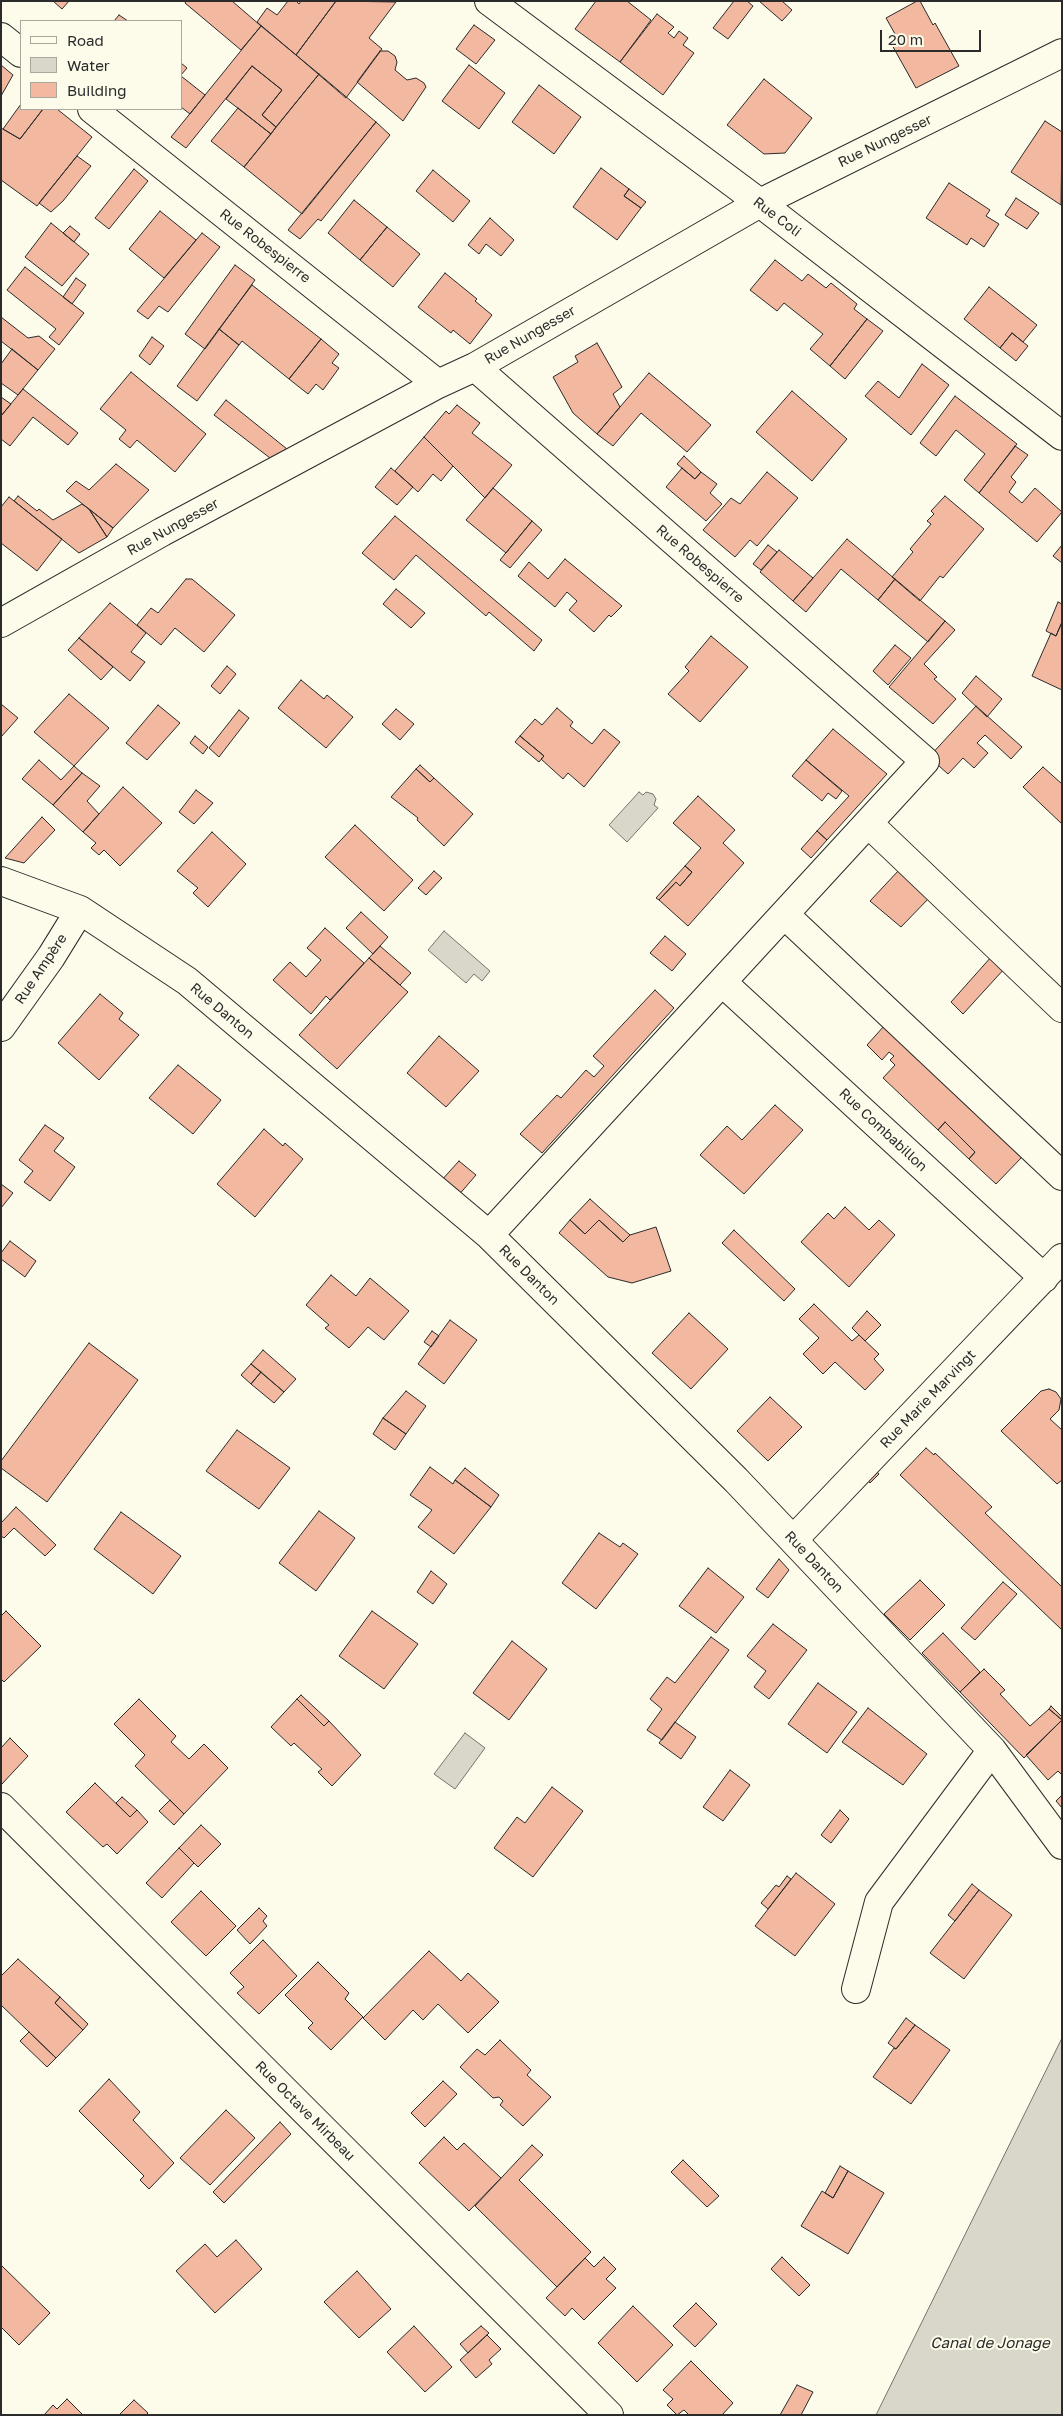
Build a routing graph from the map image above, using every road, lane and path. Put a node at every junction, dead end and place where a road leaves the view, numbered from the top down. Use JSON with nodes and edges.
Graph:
{"nodes":[{"id":1,"x":488,"y":1,"type":"edge"},
{"id":2,"x":1,"y":37,"type":"edge"},
{"id":3,"x":20,"y":51,"type":"edge"},
{"id":4,"x":1062,"y":53,"type":"edge"},
{"id":5,"x":93,"y":110,"type":"edge"},
{"id":6,"x":760,"y":203,"type":"junction"},
{"id":7,"x":474,"y":367,"type":"junction"},
{"id":8,"x":438,"y":384,"type":"junction"},
{"id":9,"x":1062,"y":436,"type":"edge"},
{"id":10,"x":1,"y":624,"type":"edge"},
{"id":11,"x":869,"y":824,"type":"junction"},
{"id":12,"x":1,"y":881,"type":"edge"},
{"id":13,"x":80,"y":910,"type":"junction"},
{"id":14,"x":784,"y":915,"type":"junction"},
{"id":15,"x":723,"y":983,"type":"junction"},
{"id":16,"x":1062,"y":1008,"type":"edge"},
{"id":17,"x":1,"y":1027,"type":"edge"},
{"id":18,"x":1062,"y":1176,"type":"edge"},
{"id":19,"x":489,"y":1235,"type":"junction"},
{"id":20,"x":1062,"y":1258,"type":"edge"},
{"id":21,"x":1044,"y":1278,"type":"junction"},
{"id":22,"x":793,"y":1540,"type":"junction"},
{"id":23,"x":992,"y":1750,"type":"junction"},
{"id":24,"x":1,"y":1807,"type":"edge"},
{"id":25,"x":1062,"y":1845,"type":"edge"},
{"id":26,"x":856,"y":1989,"type":"dead end"},
{"id":27,"x":609,"y":2415,"type":"edge"}],
"edges":[{"from":1,"to":6,"type":"street","name":"Rue Coli"},
{"from":2,"to":3,"type":"street"},
{"from":4,"to":6,"type":"street","name":"Rue Nungesser"},
{"from":5,"to":8,"type":"street","name":"Rue Robespierre"},
{"from":6,"to":7,"type":"street","name":"Rue Nungesser"},
{"from":6,"to":9,"type":"street","name":"Rue Coli"},
{"from":7,"to":8,"type":"street","name":"Rue Nungesser"},
{"from":7,"to":11,"type":"street","name":"Rue Robespierre"},
{"from":8,"to":10,"type":"street","name":"Rue Nungesser"},
{"from":11,"to":14,"type":"street"},
{"from":11,"to":16,"type":"street"},
{"from":12,"to":13,"type":"street","name":"Rue Danton"},
{"from":13,"to":17,"type":"street","name":"Rue Ampère"},
{"from":13,"to":19,"type":"street","name":"Rue Danton"},
{"from":14,"to":15,"type":"street"},
{"from":14,"to":18,"type":"street"},
{"from":15,"to":19,"type":"street"},
{"from":15,"to":21,"type":"street","name":"Rue Combabillon"},
{"from":19,"to":22,"type":"street","name":"Rue Danton"},
{"from":20,"to":21,"type":"street","name":"Rue Marie Marvingt"},
{"from":21,"to":22,"type":"street","name":"Rue Marie Marvingt"},
{"from":22,"to":23,"type":"street","name":"Rue Danton"},
{"from":23,"to":25,"type":"street","name":"Rue Danton"},
{"from":23,"to":26,"type":"street"},
{"from":24,"to":27,"type":"street","name":"Rue Octave Mirbeau"}]}
